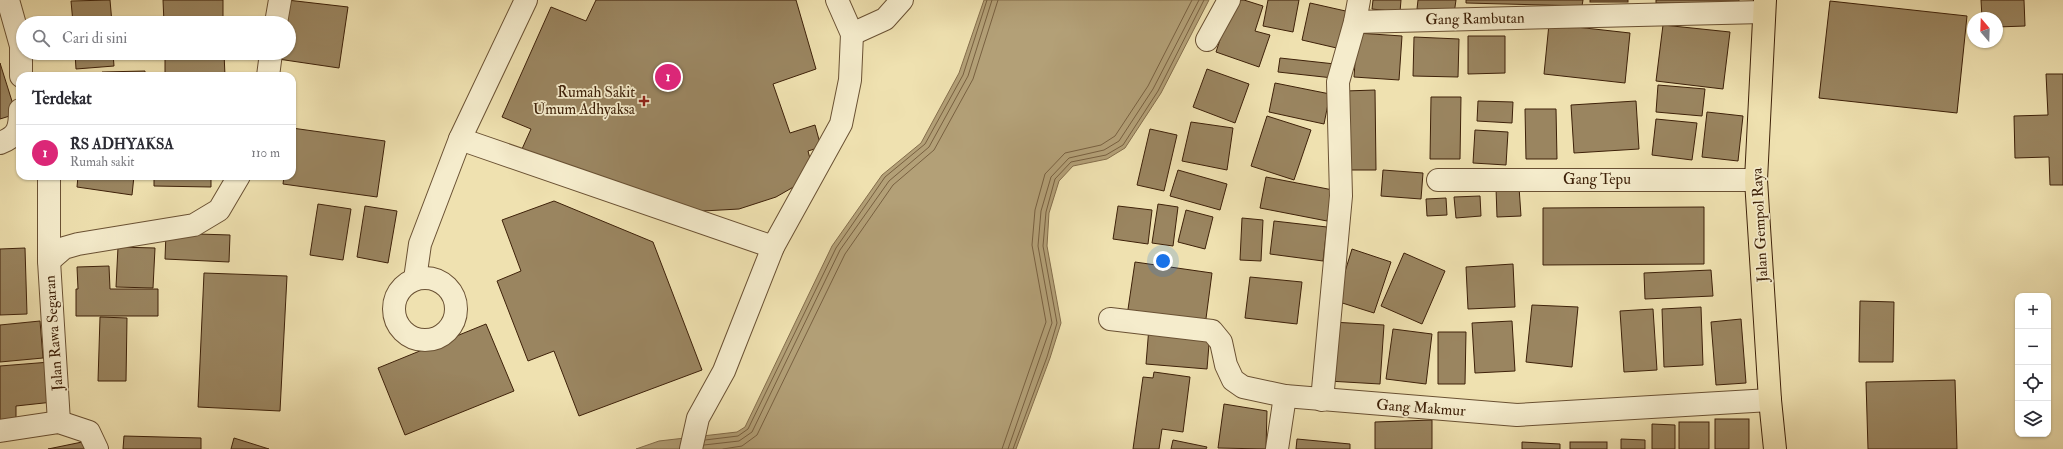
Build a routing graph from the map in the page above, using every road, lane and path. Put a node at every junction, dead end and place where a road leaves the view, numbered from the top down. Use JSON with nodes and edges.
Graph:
{"nodes":[{"id":1,"x":8,"y":0,"type":"edge"},
{"id":2,"x":280,"y":0,"type":"edge"},
{"id":3,"x":526,"y":0,"type":"edge"},
{"id":4,"x":837,"y":0,"type":"edge"},
{"id":5,"x":902,"y":0,"type":"edge"},
{"id":6,"x":1229,"y":0,"type":"edge"},
{"id":7,"x":1359,"y":0,"type":"edge"},
{"id":8,"x":1764,"y":6,"type":"edge"},
{"id":9,"x":277,"y":16,"type":"edge"},
{"id":10,"x":1355,"y":22,"type":"junction"},
{"id":11,"x":16,"y":28,"type":"edge"},
{"id":12,"x":852,"y":34,"type":"junction"},
{"id":13,"x":1207,"y":40,"type":"dead end"},
{"id":14,"x":21,"y":60,"type":"edge"},
{"id":15,"x":270,"y":60,"type":"edge"},
{"id":16,"x":21,"y":72,"type":"edge"},
{"id":17,"x":269,"y":72,"type":"edge"},
{"id":18,"x":16,"y":132,"type":"edge"},
{"id":19,"x":460,"y":139,"type":"junction"},
{"id":20,"x":0,"y":143,"type":"edge"},
{"id":21,"x":49,"y":180,"type":"edge"},
{"id":22,"x":237,"y":180,"type":"edge"},
{"id":23,"x":1438,"y":180,"type":"dead end"},
{"id":24,"x":1756,"y":180,"type":"junction"},
{"id":25,"x":773,"y":247,"type":"junction"},
{"id":26,"x":49,"y":261,"type":"junction"},
{"id":27,"x":415,"y":279,"type":"dead end"},
{"id":28,"x":1110,"y":319,"type":"dead end"},
{"id":29,"x":1285,"y":396,"type":"junction"},
{"id":30,"x":1322,"y":400,"type":"junction"},
{"id":31,"x":1770,"y":400,"type":"junction"},
{"id":32,"x":59,"y":422,"type":"junction"},
{"id":33,"x":0,"y":431,"type":"edge"},
{"id":34,"x":97,"y":449,"type":"edge"},
{"id":35,"x":691,"y":449,"type":"edge"},
{"id":36,"x":1277,"y":449,"type":"edge"},
{"id":37,"x":1775,"y":449,"type":"edge"}],
"edges":[{"from":1,"to":11,"type":"street"},
{"from":2,"to":9,"type":"street"},
{"from":3,"to":19,"type":"street"},
{"from":4,"to":12,"type":"street"},
{"from":5,"to":12,"type":"street"},
{"from":6,"to":13,"type":"street"},
{"from":7,"to":10,"type":"street"},
{"from":8,"to":10,"type":"street","name":"Gang Rambutan"},
{"from":8,"to":24,"type":"main road","name":"Jalan Gempol Raya"},
{"from":10,"to":30,"type":"street"},
{"from":12,"to":25,"type":"street"},
{"from":14,"to":16,"type":"street"},
{"from":15,"to":17,"type":"street"},
{"from":18,"to":20,"type":"street"},
{"from":19,"to":25,"type":"street"},
{"from":19,"to":27,"type":"street"},
{"from":21,"to":26,"type":"street"},
{"from":22,"to":26,"type":"street","name":"Jalan Rawa Segaran"},
{"from":23,"to":24,"type":"street","name":"Gang Tepu"},
{"from":24,"to":31,"type":"main road","name":"Jalan Gempol Raya"},
{"from":25,"to":35,"type":"street"},
{"from":26,"to":32,"type":"street","name":"Jalan Rawa Segaran"},
{"from":28,"to":29,"type":"street","name":"Gang Makmur"},
{"from":29,"to":30,"type":"street","name":"Gang Makmur"},
{"from":29,"to":36,"type":"street"},
{"from":30,"to":31,"type":"street","name":"Gang Makmur"},
{"from":31,"to":37,"type":"main road","name":"Jalan Gempol Raya"},
{"from":32,"to":33,"type":"street"},
{"from":32,"to":34,"type":"street"}]}
